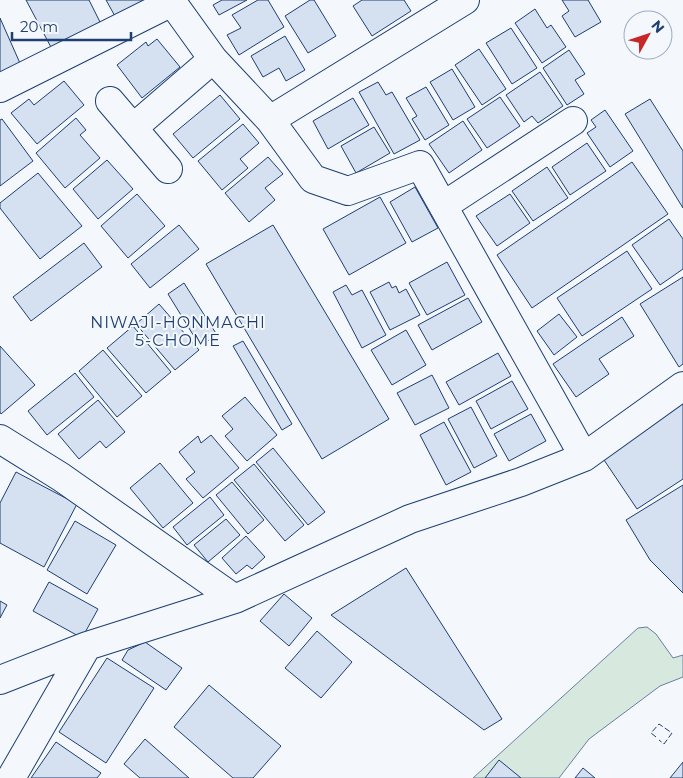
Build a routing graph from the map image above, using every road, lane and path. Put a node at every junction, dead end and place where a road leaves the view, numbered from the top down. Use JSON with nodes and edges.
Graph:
{"nodes":[{"id":1,"x":171,"y":1,"type":"edge"},
{"id":2,"x":460,"y":1,"type":"edge"},
{"id":3,"x":213,"y":59,"type":"junction"},
{"id":4,"x":0,"y":88,"type":"edge"},
{"id":5,"x":110,"y":101,"type":"dead end"},
{"id":6,"x":270,"y":120,"type":"junction"},
{"id":7,"x":573,"y":121,"type":"dead end"},
{"id":8,"x":133,"y":128,"type":"junction"},
{"id":9,"x":168,"y":169,"type":"dead end"},
{"id":10,"x":443,"y":206,"type":"junction"},
{"id":11,"x":683,"y":386,"type":"edge"},
{"id":12,"x":0,"y":439,"type":"edge"},
{"id":13,"x":584,"y":457,"type":"junction"},
{"id":14,"x":235,"y":599,"type":"junction"},
{"id":15,"x":87,"y":646,"type":"junction"},
{"id":16,"x":0,"y":680,"type":"edge"},
{"id":17,"x":11,"y":778,"type":"edge"}],
"edges":[{"from":1,"to":3,"type":"street"},
{"from":1,"to":4,"type":"street"},
{"from":2,"to":6,"type":"street"},
{"from":3,"to":6,"type":"street"},
{"from":3,"to":8,"type":"street"},
{"from":5,"to":8,"type":"street"},
{"from":6,"to":10,"type":"street"},
{"from":7,"to":10,"type":"street"},
{"from":8,"to":9,"type":"street"},
{"from":10,"to":13,"type":"street"},
{"from":11,"to":13,"type":"street"},
{"from":12,"to":14,"type":"street"},
{"from":13,"to":14,"type":"street"},
{"from":14,"to":15,"type":"street"},
{"from":15,"to":16,"type":"street"},
{"from":15,"to":17,"type":"street"}]}
